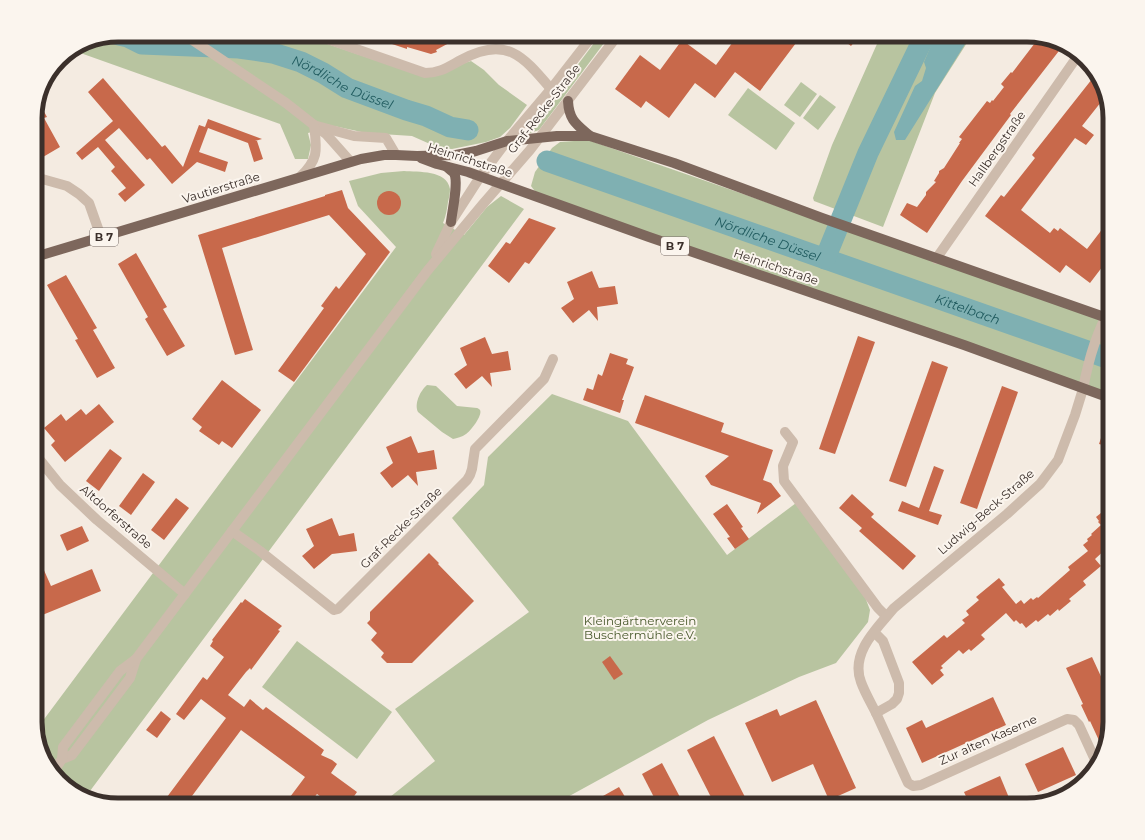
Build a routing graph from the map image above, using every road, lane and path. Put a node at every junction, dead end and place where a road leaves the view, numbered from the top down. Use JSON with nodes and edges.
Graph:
{"nodes":[{"id":1,"x":196,"y":42,"type":"edge"},
{"id":2,"x":336,"y":42,"type":"edge"},
{"id":3,"x":588,"y":42,"type":"edge"},
{"id":4,"x":613,"y":42,"type":"edge"},
{"id":5,"x":1075,"y":60,"type":"edge"},
{"id":6,"x":551,"y":89,"type":"junction"},
{"id":7,"x":568,"y":101,"type":"junction"},
{"id":8,"x":314,"y":125,"type":"junction"},
{"id":9,"x":590,"y":136,"type":"junction"},
{"id":10,"x":540,"y":137,"type":"junction"},
{"id":11,"x":506,"y":141,"type":"junction"},
{"id":12,"x":396,"y":155,"type":"junction"},
{"id":13,"x":417,"y":156,"type":"junction"},
{"id":14,"x":350,"y":162,"type":"junction"},
{"id":15,"x":447,"y":166,"type":"junction"},
{"id":16,"x":300,"y":177,"type":"junction"},
{"id":17,"x":480,"y":177,"type":"junction"},
{"id":18,"x":42,"y":179,"type":"edge"},
{"id":19,"x":500,"y":184,"type":"junction"},
{"id":20,"x":451,"y":222,"type":"junction"},
{"id":21,"x":101,"y":237,"type":"junction"},
{"id":22,"x":42,"y":255,"type":"edge"},
{"id":23,"x":936,"y":258,"type":"junction"},
{"id":24,"x":428,"y":270,"type":"junction"},
{"id":25,"x":1103,"y":313,"type":"edge"},
{"id":26,"x":1103,"y":325,"type":"edge"},
{"id":27,"x":553,"y":359,"type":"dead end"},
{"id":28,"x":1083,"y":389,"type":"junction"},
{"id":29,"x":1103,"y":396,"type":"edge"},
{"id":30,"x":785,"y":432,"type":"dead end"},
{"id":31,"x":42,"y":463,"type":"edge"},
{"id":32,"x":232,"y":531,"type":"junction"},
{"id":33,"x":185,"y":594,"type":"junction"},
{"id":34,"x":886,"y":616,"type":"junction"},
{"id":35,"x":874,"y":632,"type":"junction"},
{"id":36,"x":876,"y":713,"type":"junction"},
{"id":37,"x":1094,"y":758,"type":"edge"},
{"id":38,"x":57,"y":767,"type":"edge"},
{"id":39,"x":913,"y":786,"type":"joint"}],
"edges":[{"from":1,"to":8,"type":"street"},
{"from":2,"to":6,"type":"street"},
{"from":3,"to":6,"type":"street","name":"Graf-Recke-Straße"},
{"from":4,"to":7,"type":"street","name":"Graf-Recke-Straße"},
{"from":5,"to":23,"type":"street","name":"Hallbergstraße"},
{"from":6,"to":11,"type":"street","name":"Graf-Recke-Straße"},
{"from":7,"to":9,"type":"main road","number":"B 7"},
{"from":7,"to":10,"type":"street","name":"Graf-Recke-Straße"},
{"from":8,"to":12,"type":"street"},
{"from":8,"to":14,"type":"street"},
{"from":8,"to":16,"type":"street"},
{"from":9,"to":10,"type":"main road","name":"Heinrichstraße","number":"B 7"},
{"from":9,"to":23,"type":"main road","name":"Heinrichstraße","number":"B 7"},
{"from":10,"to":11,"type":"main road","name":"Heinrichstraße","number":"B 7"},
{"from":10,"to":19,"type":"street","name":"Graf-Recke-Straße"},
{"from":11,"to":13,"type":"main road","name":"Heinrichstraße","number":"B 7"},
{"from":11,"to":17,"type":"street","name":"Graf-Recke-Straße"},
{"from":12,"to":13,"type":"main road","name":"Vautierstraße","number":"B 7"},
{"from":12,"to":14,"type":"main road","name":"Vautierstraße","number":"B 7"},
{"from":13,"to":15,"type":"main road","name":"Heinrichstraße","number":"B 7"},
{"from":14,"to":16,"type":"main road","name":"Vautierstraße","number":"B 7"},
{"from":15,"to":17,"type":"main road","name":"Heinrichstraße","number":"B 7"},
{"from":15,"to":20,"type":"main road"},
{"from":16,"to":21,"type":"main road","name":"Vautierstraße","number":"B 7"},
{"from":17,"to":19,"type":"main road","name":"Heinrichstraße","number":"B 7"},
{"from":17,"to":20,"type":"street","name":"Graf-Recke-Straße"},
{"from":18,"to":21,"type":"street"},
{"from":19,"to":24,"type":"street","name":"Graf-Recke-Straße"},
{"from":19,"to":28,"type":"main road","name":"Heinrichstraße","number":"B 7"},
{"from":20,"to":24,"type":"street","name":"Graf-Recke-Straße"},
{"from":21,"to":22,"type":"main road","name":"Vautierstraße","number":"B 7"},
{"from":23,"to":25,"type":"main road","name":"Heinrichstraße","number":"B 7"},
{"from":24,"to":32,"type":"street","name":"Graf-Recke-Straße"},
{"from":26,"to":28,"type":"street","name":"Ludwig-Beck-Straße"},
{"from":27,"to":32,"type":"street","name":"Graf-Recke-Straße"},
{"from":28,"to":29,"type":"main road","name":"Heinrichstraße","number":"B 7"},
{"from":28,"to":34,"type":"street","name":"Ludwig-Beck-Straße"},
{"from":30,"to":34,"type":"street"},
{"from":31,"to":33,"type":"street","name":"Altdorferstraße"},
{"from":32,"to":33,"type":"street","name":"Graf-Recke-Straße"},
{"from":33,"to":38,"type":"street","name":"Graf-Recke-Straße"},
{"from":34,"to":35,"type":"street","name":"Ludwig-Beck-Straße"},
{"from":35,"to":36,"type":"street","name":"Ludwig-Beck-Straße"},
{"from":35,"to":36,"type":"street"},
{"from":36,"to":39,"type":"street","name":"Ludwig-Beck-Straße"},
{"from":37,"to":39,"type":"street","name":"Zur alten Kaserne"}]}
